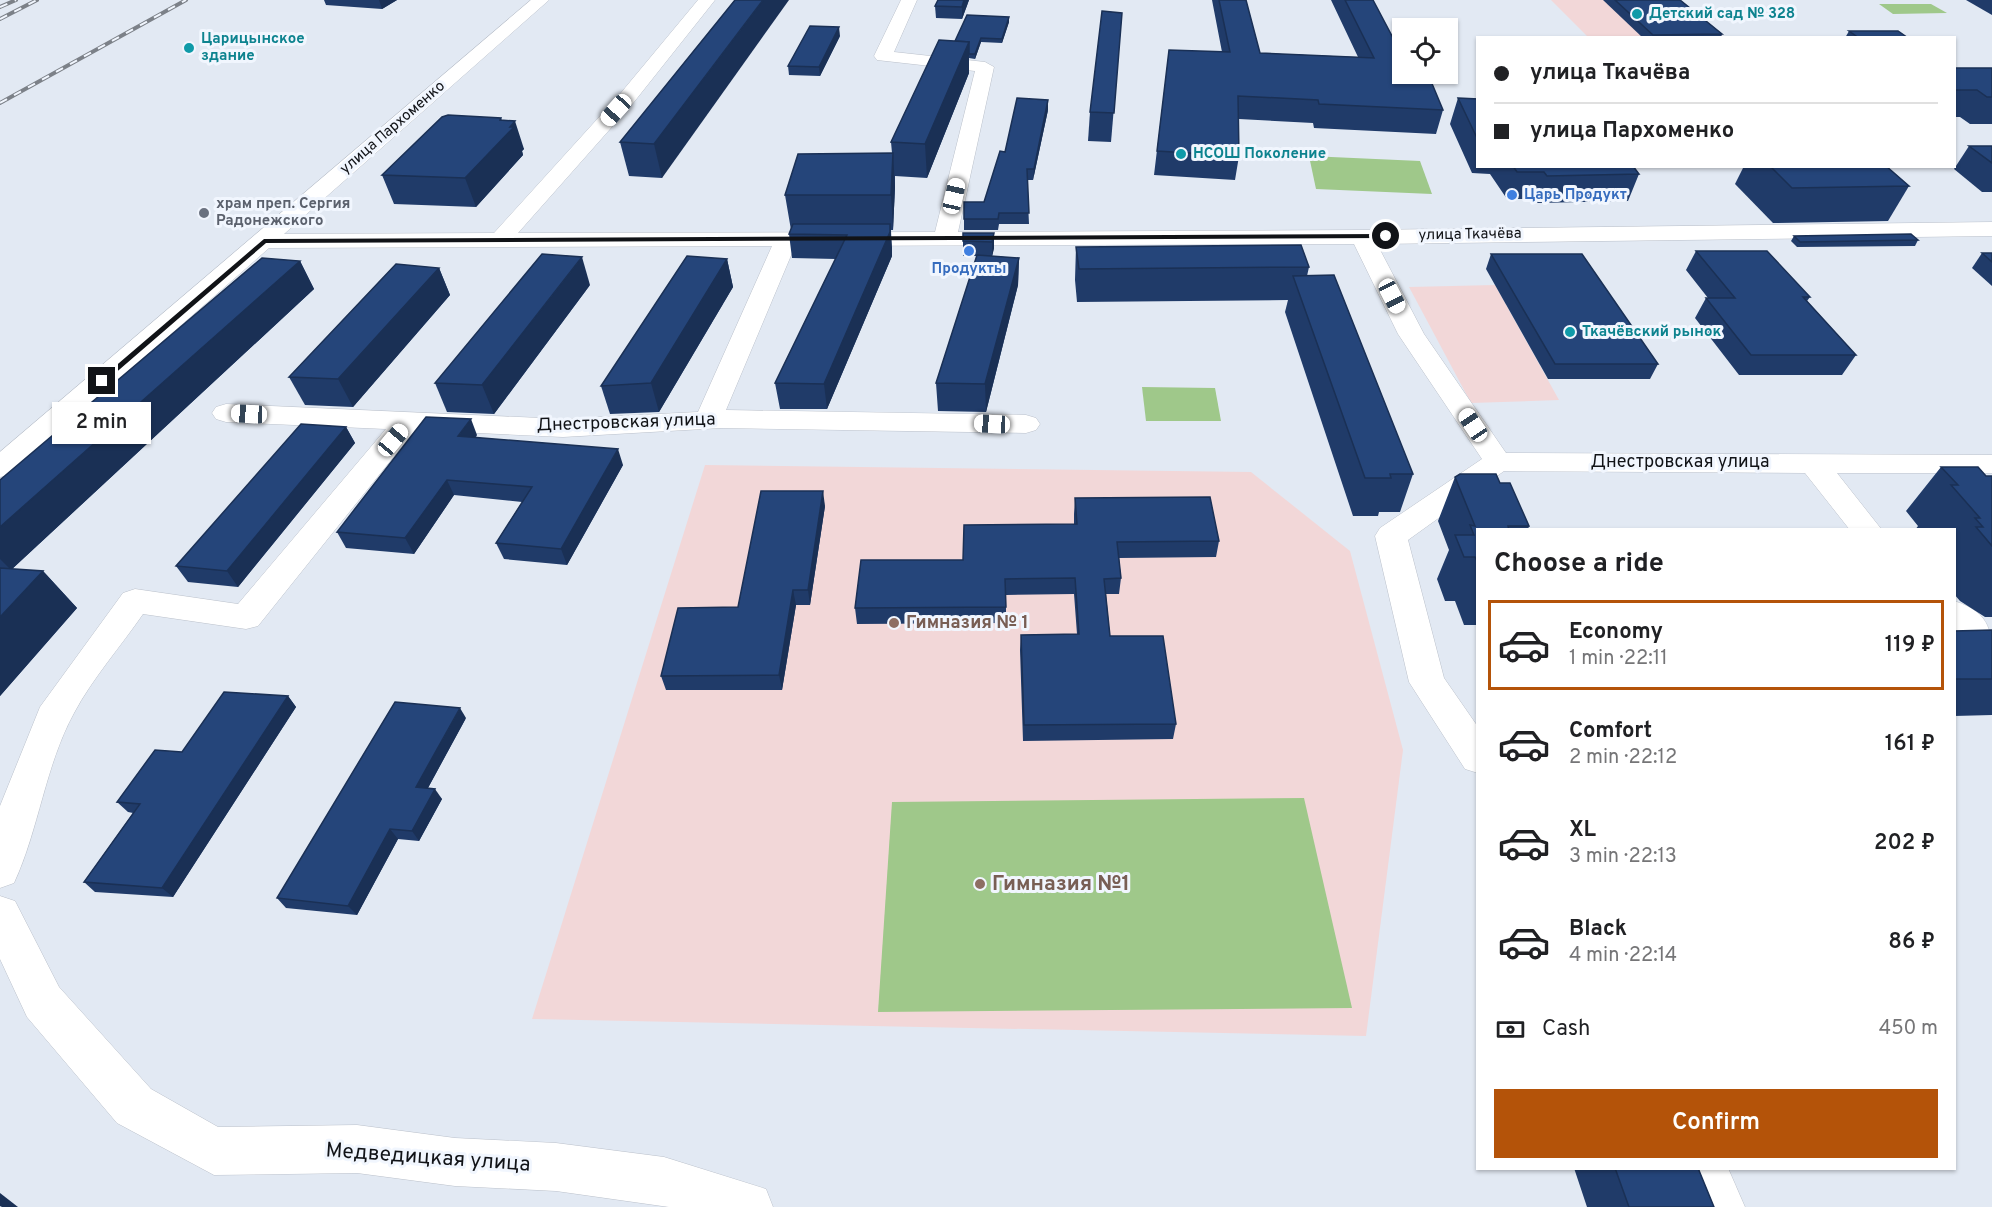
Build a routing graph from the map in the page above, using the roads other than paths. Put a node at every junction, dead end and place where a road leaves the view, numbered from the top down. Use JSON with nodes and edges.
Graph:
{"nodes":[{"id":1,"x":541,"y":0,"type":"edge"},
{"id":2,"x":707,"y":0,"type":"edge"},
{"id":3,"x":909,"y":0,"type":"edge"},
{"id":4,"x":1992,"y":229,"type":"edge"},
{"id":5,"x":787,"y":237,"type":"junction"},
{"id":6,"x":945,"y":237,"type":"junction"},
{"id":7,"x":1362,"y":237,"type":"junction"},
{"id":8,"x":501,"y":239,"type":"junction"},
{"id":9,"x":264,"y":241,"type":"junction"},
{"id":10,"x":226,"y":413,"type":"dead end"},
{"id":11,"x":708,"y":421,"type":"junction"},
{"id":12,"x":407,"y":422,"type":"junction"},
{"id":13,"x":1026,"y":424,"type":"dead end"},
{"id":14,"x":1498,"y":462,"type":"junction"},
{"id":15,"x":1813,"y":463,"type":"junction"},
{"id":16,"x":1941,"y":464,"type":"junction"},
{"id":17,"x":1992,"y":464,"type":"edge"},
{"id":18,"x":0,"y":468,"type":"edge"},
{"id":19,"x":1963,"y":489,"type":"edge"},
{"id":20,"x":1865,"y":528,"type":"edge"},
{"id":21,"x":1956,"y":614,"type":"edge"},
{"id":22,"x":1992,"y":654,"type":"edge"},
{"id":23,"x":1476,"y":755,"type":"edge"},
{"id":24,"x":0,"y":870,"type":"edge"},
{"id":25,"x":0,"y":915,"type":"edge"},
{"id":26,"x":1704,"y":1170,"type":"edge"},
{"id":27,"x":748,"y":1207,"type":"edge"},
{"id":28,"x":1720,"y":1207,"type":"edge"}],
"edges":[{"from":1,"to":9,"type":"street","name":"улица Пархоменко"},
{"from":2,"to":8,"type":"street"},
{"from":3,"to":6,"type":"street"},
{"from":4,"to":7,"type":"street","name":"улица Ткачёва"},
{"from":5,"to":6,"type":"street","name":"улица Ткачёва"},
{"from":5,"to":8,"type":"street","name":"улица Ткачёва"},
{"from":5,"to":11,"type":"street"},
{"from":6,"to":7,"type":"street","name":"улица Ткачёва"},
{"from":7,"to":14,"type":"street"},
{"from":8,"to":9,"type":"street","name":"улица Ткачёва"},
{"from":9,"to":18,"type":"street","name":"улица Пархоменко"},
{"from":10,"to":12,"type":"street","name":"Днестровская улица"},
{"from":11,"to":12,"type":"street","name":"Днестровская улица"},
{"from":11,"to":13,"type":"street","name":"Днестровская улица"},
{"from":12,"to":24,"type":"street"},
{"from":14,"to":15,"type":"street","name":"Днестровская улица"},
{"from":14,"to":23,"type":"street"},
{"from":15,"to":16,"type":"street","name":"Днестровская улица"},
{"from":15,"to":20,"type":"street"},
{"from":16,"to":17,"type":"street","name":"Днестровская улица"},
{"from":16,"to":19,"type":"street"},
{"from":21,"to":22,"type":"street"},
{"from":25,"to":27,"type":"street","name":"Медведицкая улица"},
{"from":26,"to":28,"type":"street"}]}
